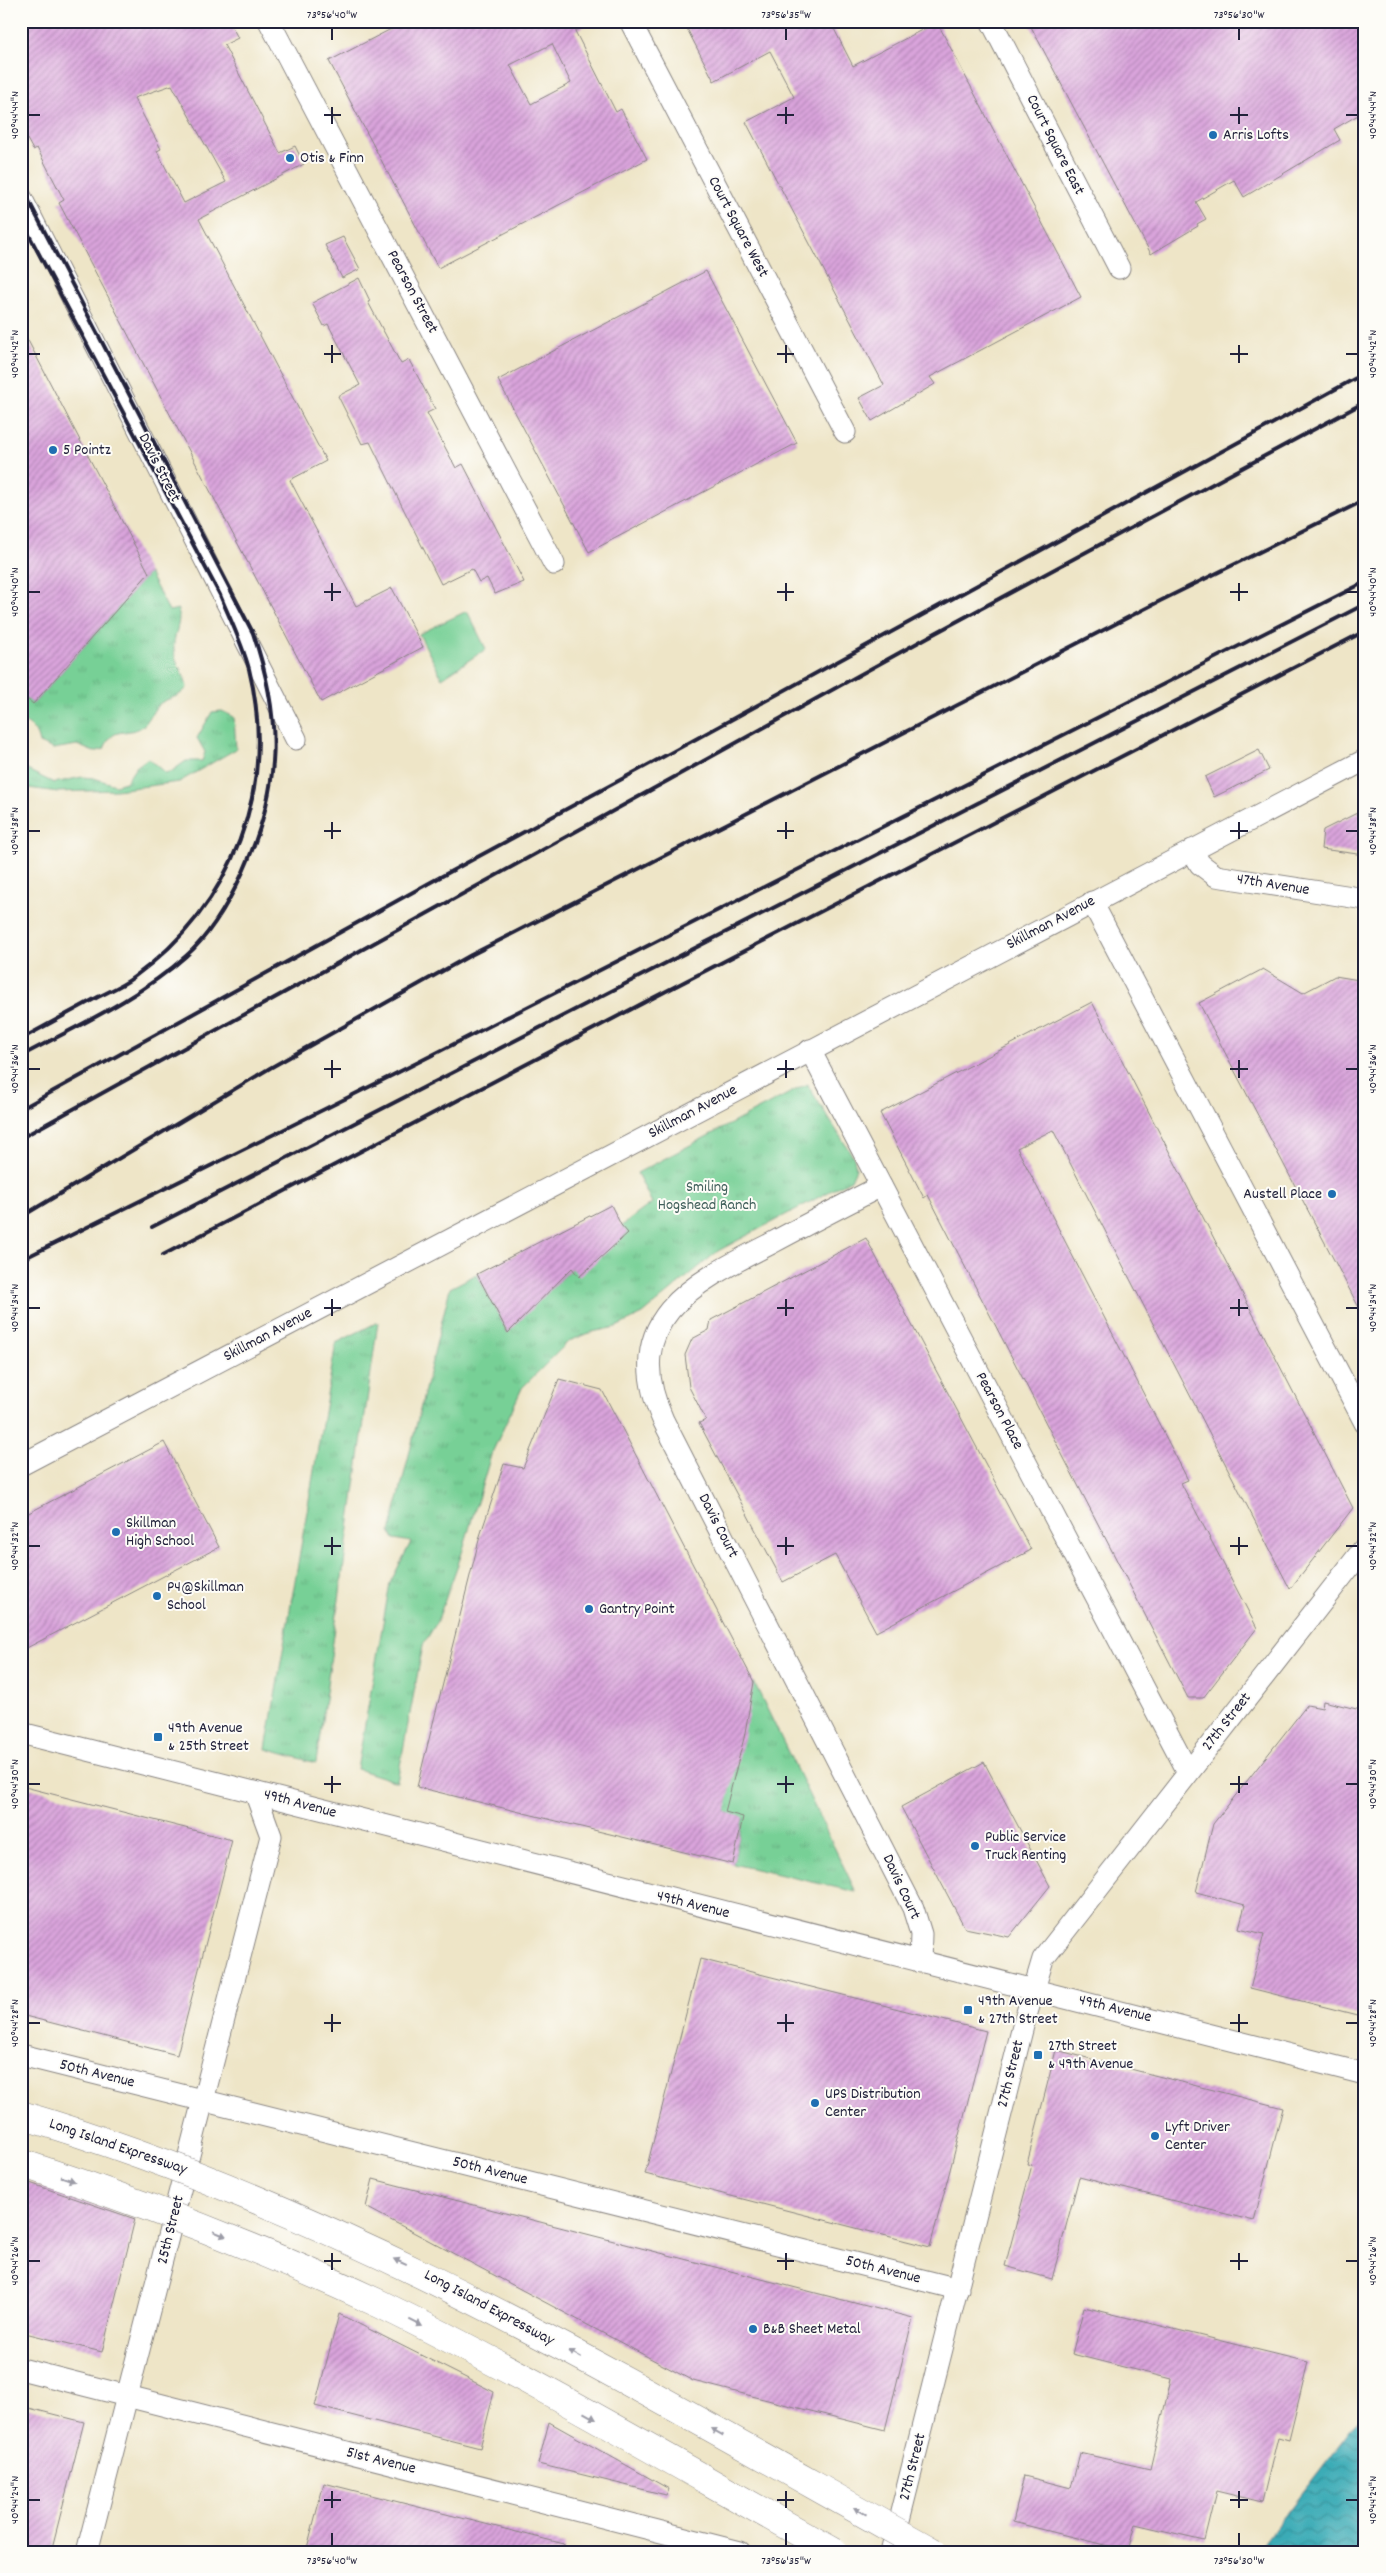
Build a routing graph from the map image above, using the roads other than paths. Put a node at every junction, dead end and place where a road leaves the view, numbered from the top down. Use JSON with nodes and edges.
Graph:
{"nodes":[{"id":1,"x":269,"y":21,"type":"edge"},
{"id":2,"x":630,"y":21,"type":"edge"},
{"id":3,"x":991,"y":21,"type":"edge"},
{"id":4,"x":21,"y":198,"type":"edge"},
{"id":5,"x":1120,"y":268,"type":"dead end"},
{"id":6,"x":845,"y":432,"type":"dead end"},
{"id":7,"x":554,"y":564,"type":"dead end"},
{"id":8,"x":296,"y":739,"type":"dead end"},
{"id":9,"x":1365,"y":760,"type":"edge"},
{"id":10,"x":1192,"y":850,"type":"junction"},
{"id":11,"x":1365,"y":899,"type":"edge"},
{"id":12,"x":1092,"y":902,"type":"junction"},
{"id":13,"x":810,"y":1050,"type":"junction"},
{"id":14,"x":881,"y":1186,"type":"junction"},
{"id":15,"x":1365,"y":1423,"type":"edge"},
{"id":16,"x":21,"y":1464,"type":"edge"},
{"id":17,"x":1365,"y":1547,"type":"edge"},
{"id":18,"x":21,"y":1733,"type":"edge"},
{"id":19,"x":1188,"y":1772,"type":"junction"},
{"id":20,"x":255,"y":1792,"type":"junction"},
{"id":21,"x":920,"y":1962,"type":"junction"},
{"id":22,"x":1033,"y":1989,"type":"junction"},
{"id":23,"x":21,"y":2055,"type":"edge"},
{"id":24,"x":1365,"y":2074,"type":"edge"},
{"id":25,"x":204,"y":2101,"type":"junction"},
{"id":26,"x":21,"y":2115,"type":"edge"},
{"id":27,"x":21,"y":2164,"type":"edge"},
{"id":28,"x":958,"y":2289,"type":"junction"},
{"id":29,"x":21,"y":2369,"type":"edge"},
{"id":30,"x":128,"y":2396,"type":"junction"},
{"id":31,"x":87,"y":2552,"type":"edge"},
{"id":32,"x":740,"y":2552,"type":"edge"},
{"id":33,"x":834,"y":2552,"type":"edge"},
{"id":34,"x":891,"y":2552,"type":"edge"},
{"id":35,"x":933,"y":2552,"type":"edge"}],
"edges":[{"from":1,"to":7,"type":"street","name":"Pearson Street"},
{"from":2,"to":6,"type":"street","name":"Court Square West"},
{"from":3,"to":5,"type":"street","name":"Court Square East"},
{"from":4,"to":8,"type":"street","name":"Davis Street"},
{"from":9,"to":10,"type":"street","name":"Skillman Avenue"},
{"from":10,"to":11,"type":"street","name":"47th Avenue"},
{"from":10,"to":12,"type":"street","name":"Skillman Avenue"},
{"from":12,"to":13,"type":"street","name":"Skillman Avenue"},
{"from":12,"to":15,"type":"street"},
{"from":13,"to":14,"type":"street","name":"Pearson Place"},
{"from":13,"to":16,"type":"street","name":"Skillman Avenue"},
{"from":14,"to":19,"type":"street","name":"Pearson Place"},
{"from":14,"to":21,"type":"street","name":"Davis Court"},
{"from":17,"to":19,"type":"street","name":"27th Street"},
{"from":18,"to":20,"type":"street","name":"49th Avenue"},
{"from":19,"to":22,"type":"street","name":"27th Street"},
{"from":20,"to":21,"type":"street","name":"49th Avenue"},
{"from":20,"to":25,"type":"street","name":"25th Street"},
{"from":21,"to":22,"type":"street","name":"49th Avenue"},
{"from":22,"to":24,"type":"street","name":"49th Avenue"},
{"from":22,"to":28,"type":"street","name":"27th Street"},
{"from":23,"to":25,"type":"street","name":"50th Avenue"},
{"from":25,"to":28,"type":"street","name":"50th Avenue"},
{"from":25,"to":30,"type":"street","name":"25th Street"},
{"from":35,"to":26,"type":"highway","name":"Long Island Expressway","one_way":true,"bridge":true},
{"from":27,"to":33,"type":"highway","one_way":true,"bridge":true},
{"from":28,"to":34,"type":"street","name":"27th Street"},
{"from":29,"to":30,"type":"street","name":"51st Avenue"},
{"from":30,"to":31,"type":"street","name":"25th Street"},
{"from":30,"to":32,"type":"street","name":"51st Avenue"}]}
